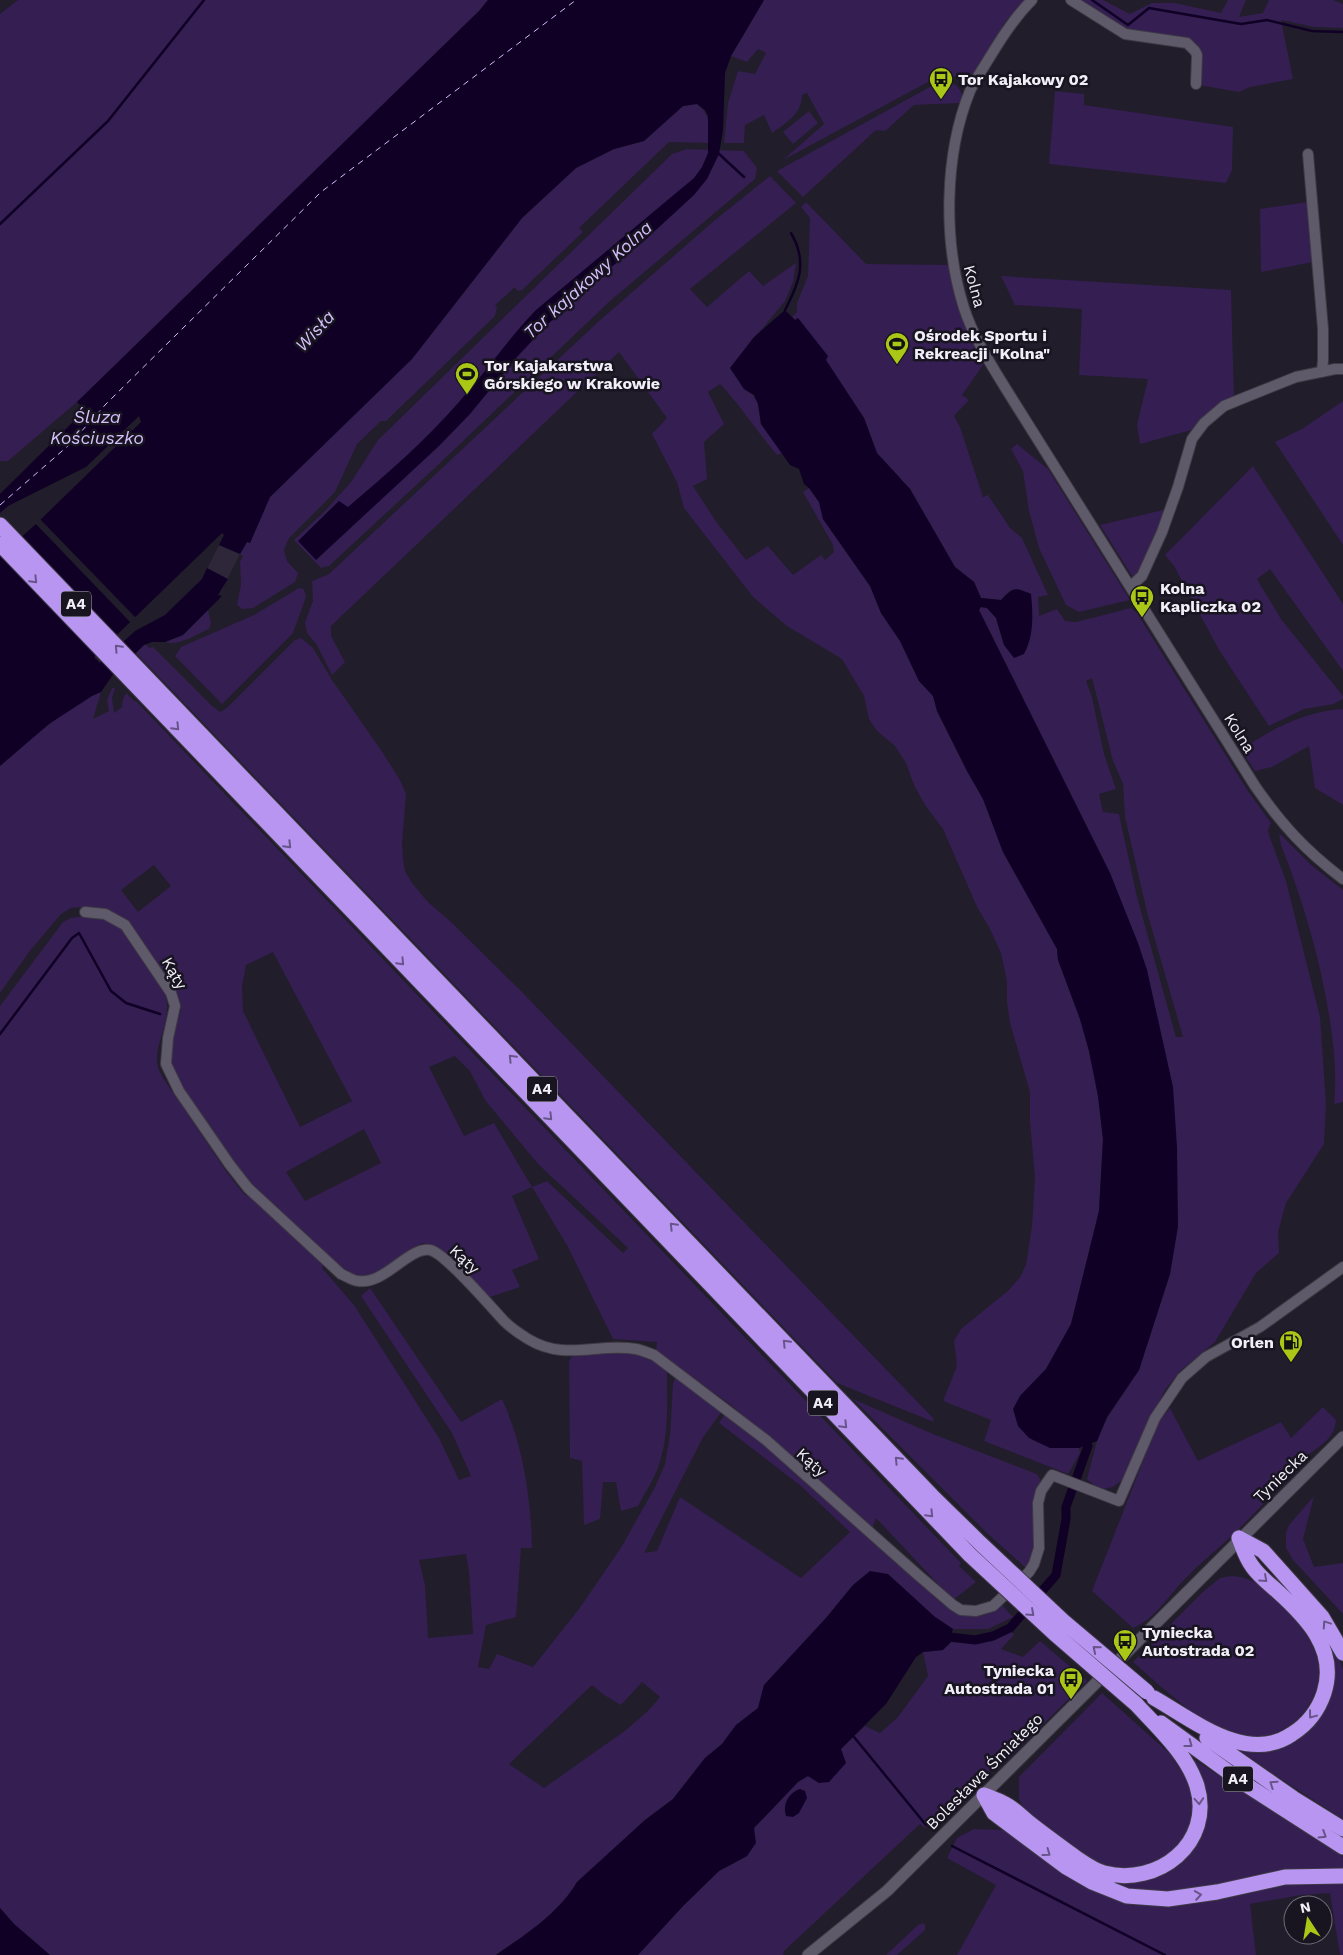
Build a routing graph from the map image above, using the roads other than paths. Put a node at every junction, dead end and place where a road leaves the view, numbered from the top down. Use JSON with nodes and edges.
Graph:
{"nodes":[{"id":1,"x":1032,"y":0,"type":"edge"},
{"id":2,"x":1071,"y":0,"type":"edge"},
{"id":3,"x":1196,"y":84,"type":"dead end"},
{"id":4,"x":1308,"y":154,"type":"dead end"},
{"id":5,"x":1343,"y":369,"type":"edge"},
{"id":6,"x":1322,"y":372,"type":"junction"},
{"id":7,"x":0,"y":525,"type":"edge"},
{"id":8,"x":0,"y":544,"type":"edge"},
{"id":9,"x":1131,"y":586,"type":"junction"},
{"id":10,"x":147,"y":688,"type":"junction"},
{"id":11,"x":1343,"y":879,"type":"edge"},
{"id":12,"x":85,"y":912,"type":"dead end"},
{"id":13,"x":1343,"y":1267,"type":"edge"},
{"id":14,"x":1343,"y":1437,"type":"edge"},
{"id":15,"x":1240,"y":1538,"type":"junction"},
{"id":16,"x":1343,"y":1653,"type":"edge"},
{"id":17,"x":1150,"y":1695,"type":"junction"},
{"id":18,"x":1136,"y":1704,"type":"junction"},
{"id":19,"x":984,"y":1795,"type":"junction"},
{"id":20,"x":1343,"y":1829,"type":"edge"},
{"id":21,"x":1343,"y":1847,"type":"edge"},
{"id":22,"x":1343,"y":1876,"type":"edge"},
{"id":23,"x":808,"y":1955,"type":"edge"}],
"edges":[{"from":1,"to":9,"type":"street","name":"Kolna"},
{"from":2,"to":3,"type":"street"},
{"from":4,"to":6,"type":"street"},
{"from":5,"to":6,"type":"street"},
{"from":6,"to":9,"type":"street"},
{"from":10,"to":7,"type":"highway","number":"A4","one_way":true},
{"from":8,"to":10,"type":"highway","number":"A4","one_way":true},
{"from":9,"to":11,"type":"street","name":"Kolna"},
{"from":17,"to":10,"type":"highway","number":"A4","one_way":true,"bridge":true},
{"from":10,"to":18,"type":"highway","number":"A4","one_way":true,"bridge":true},
{"from":12,"to":13,"type":"street","name":"Kąty"},
{"from":14,"to":15,"type":"street","name":"Tyniecka"},
{"from":16,"to":15,"type":"highway","one_way":true},
{"from":15,"to":17,"type":"highway","one_way":true},
{"from":15,"to":19,"type":"street","name":"Bolesława Śmiałego"},
{"from":20,"to":17,"type":"highway","number":"A4","one_way":true},
{"from":18,"to":19,"type":"highway","one_way":true},
{"from":18,"to":21,"type":"highway","number":"A4","one_way":true},
{"from":19,"to":22,"type":"highway","one_way":true},
{"from":19,"to":23,"type":"street","name":"Bolesława Śmiałego"}]}
